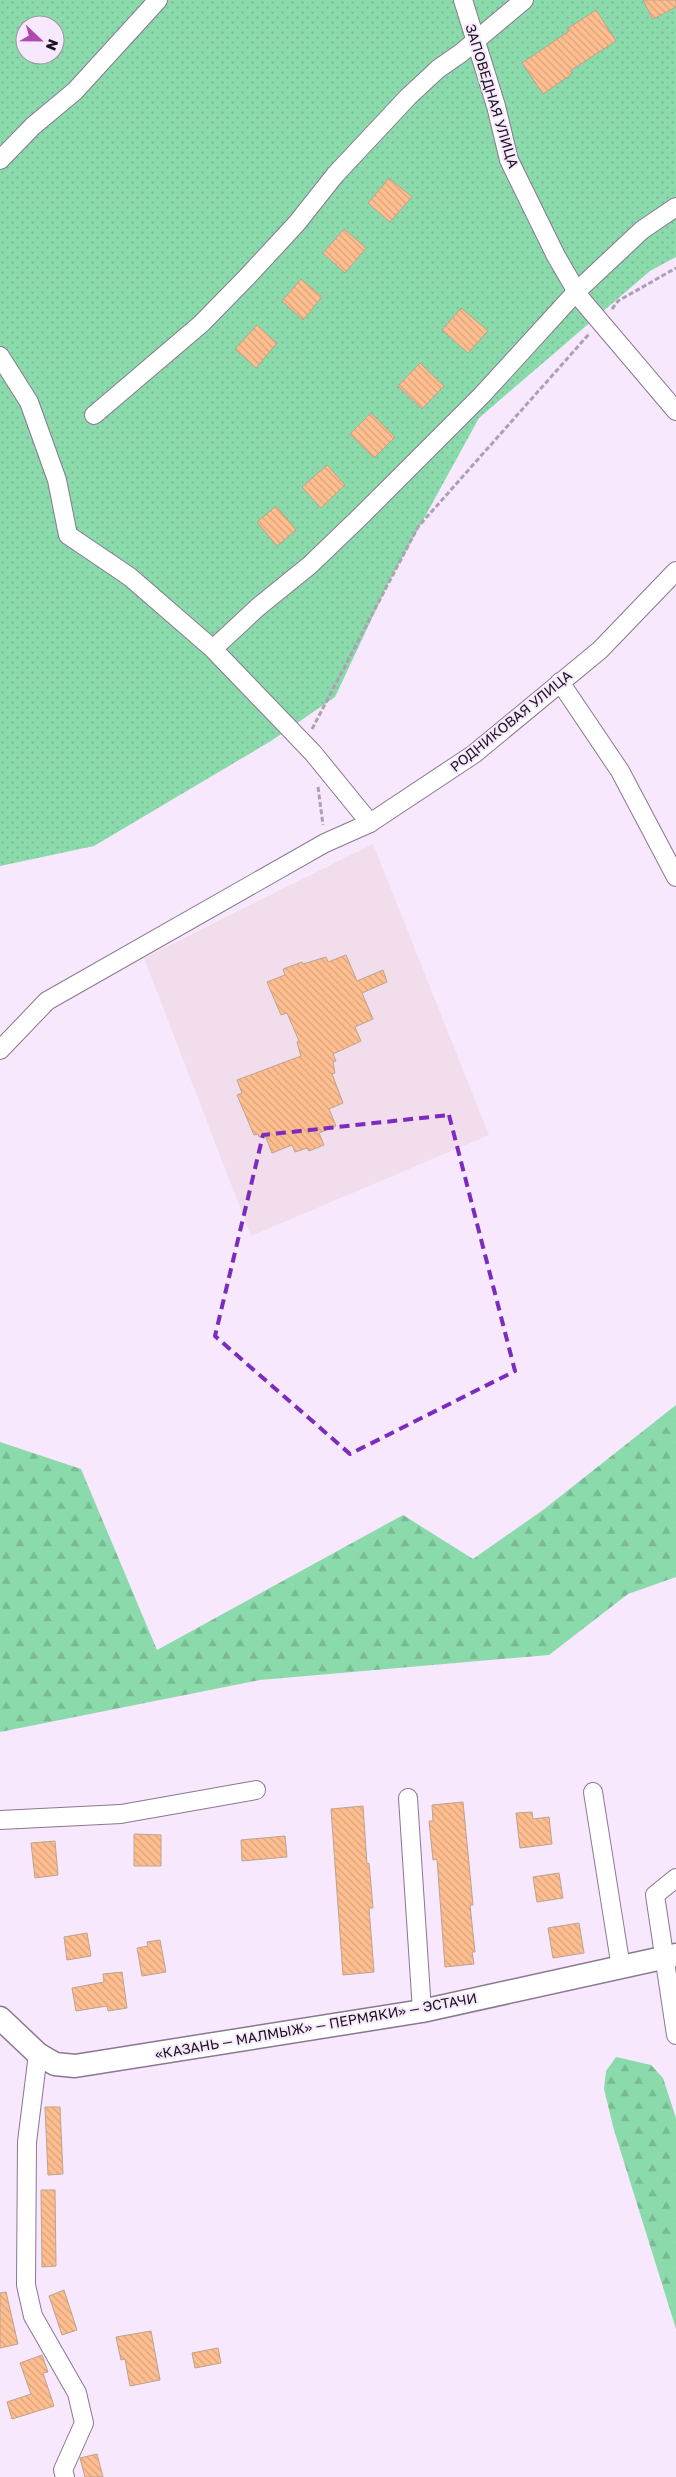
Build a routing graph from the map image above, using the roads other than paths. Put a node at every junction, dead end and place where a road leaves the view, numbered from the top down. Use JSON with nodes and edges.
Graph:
{"nodes":[{"id":1,"x":158,"y":0,"type":"edge"},
{"id":2,"x":463,"y":0,"type":"edge"},
{"id":3,"x":524,"y":0,"type":"edge"},
{"id":4,"x":475,"y":40,"type":"junction"},
{"id":5,"x":0,"y":160,"type":"edge"},
{"id":6,"x":676,"y":207,"type":"edge"},
{"id":7,"x":577,"y":291,"type":"junction"},
{"id":8,"x":0,"y":356,"type":"edge"},
{"id":9,"x":676,"y":411,"type":"edge"},
{"id":10,"x":94,"y":415,"type":"dead end"},
{"id":11,"x":676,"y":571,"type":"edge"},
{"id":12,"x":213,"y":649,"type":"junction"},
{"id":13,"x":560,"y":682,"type":"junction"},
{"id":14,"x":370,"y":823,"type":"junction"},
{"id":15,"x":676,"y":877,"type":"edge"},
{"id":16,"x":0,"y":1050,"type":"edge"},
{"id":17,"x":256,"y":1790,"type":"dead end"},
{"id":18,"x":593,"y":1792,"type":"dead end"},
{"id":19,"x":408,"y":1798,"type":"dead end"},
{"id":20,"x":0,"y":1820,"type":"edge"},
{"id":21,"x":676,"y":1878,"type":"edge"},
{"id":22,"x":671,"y":1956,"type":"edge"},
{"id":23,"x":621,"y":1968,"type":"junction"},
{"id":24,"x":422,"y":2011,"type":"junction"},
{"id":25,"x":0,"y":2018,"type":"edge"},
{"id":26,"x":676,"y":2035,"type":"edge"},
{"id":27,"x":38,"y":2054,"type":"junction"},
{"id":28,"x":65,"y":2477,"type":"edge"}],
"edges":[{"from":1,"to":5,"type":"street"},
{"from":2,"to":4,"type":"street","name":"ЗАПОВЕДНАЯ УЛИЦА"},
{"from":3,"to":4,"type":"street"},
{"from":4,"to":7,"type":"street","name":"ЗАПОВЕДНАЯ УЛИЦА"},
{"from":4,"to":10,"type":"street"},
{"from":6,"to":7,"type":"street"},
{"from":7,"to":9,"type":"street","name":"ЗАПОВЕДНАЯ УЛИЦА"},
{"from":7,"to":12,"type":"street"},
{"from":8,"to":12,"type":"street"},
{"from":11,"to":13,"type":"street","name":"РОДНИКОВАЯ УЛИЦА"},
{"from":12,"to":14,"type":"street"},
{"from":13,"to":14,"type":"street","name":"РОДНИКОВАЯ УЛИЦА"},
{"from":13,"to":15,"type":"street"},
{"from":14,"to":16,"type":"street","name":"РОДНИКОВАЯ УЛИЦА"},
{"from":17,"to":20,"type":"street"},
{"from":18,"to":23,"type":"street"},
{"from":19,"to":24,"type":"street"},
{"from":21,"to":22,"type":"street"},
{"from":22,"to":23,"type":"street","name":"«КАЗАНЬ — МАЛМЫЖ» — ПЕРМЯКИ» — ЭСТАЧИ"},
{"from":22,"to":26,"type":"street"},
{"from":23,"to":24,"type":"street","name":"«КАЗАНЬ — МАЛМЫЖ» — ПЕРМЯКИ» — ЭСТАЧИ"},
{"from":24,"to":27,"type":"street","name":"«КАЗАНЬ — МАЛМЫЖ» — ПЕРМЯКИ» — ЭСТАЧИ"},
{"from":25,"to":27,"type":"street","name":"«КАЗАНЬ — МАЛМЫЖ» — ПЕРМЯКИ» — ЭСТАЧИ"},
{"from":27,"to":28,"type":"street"}]}
